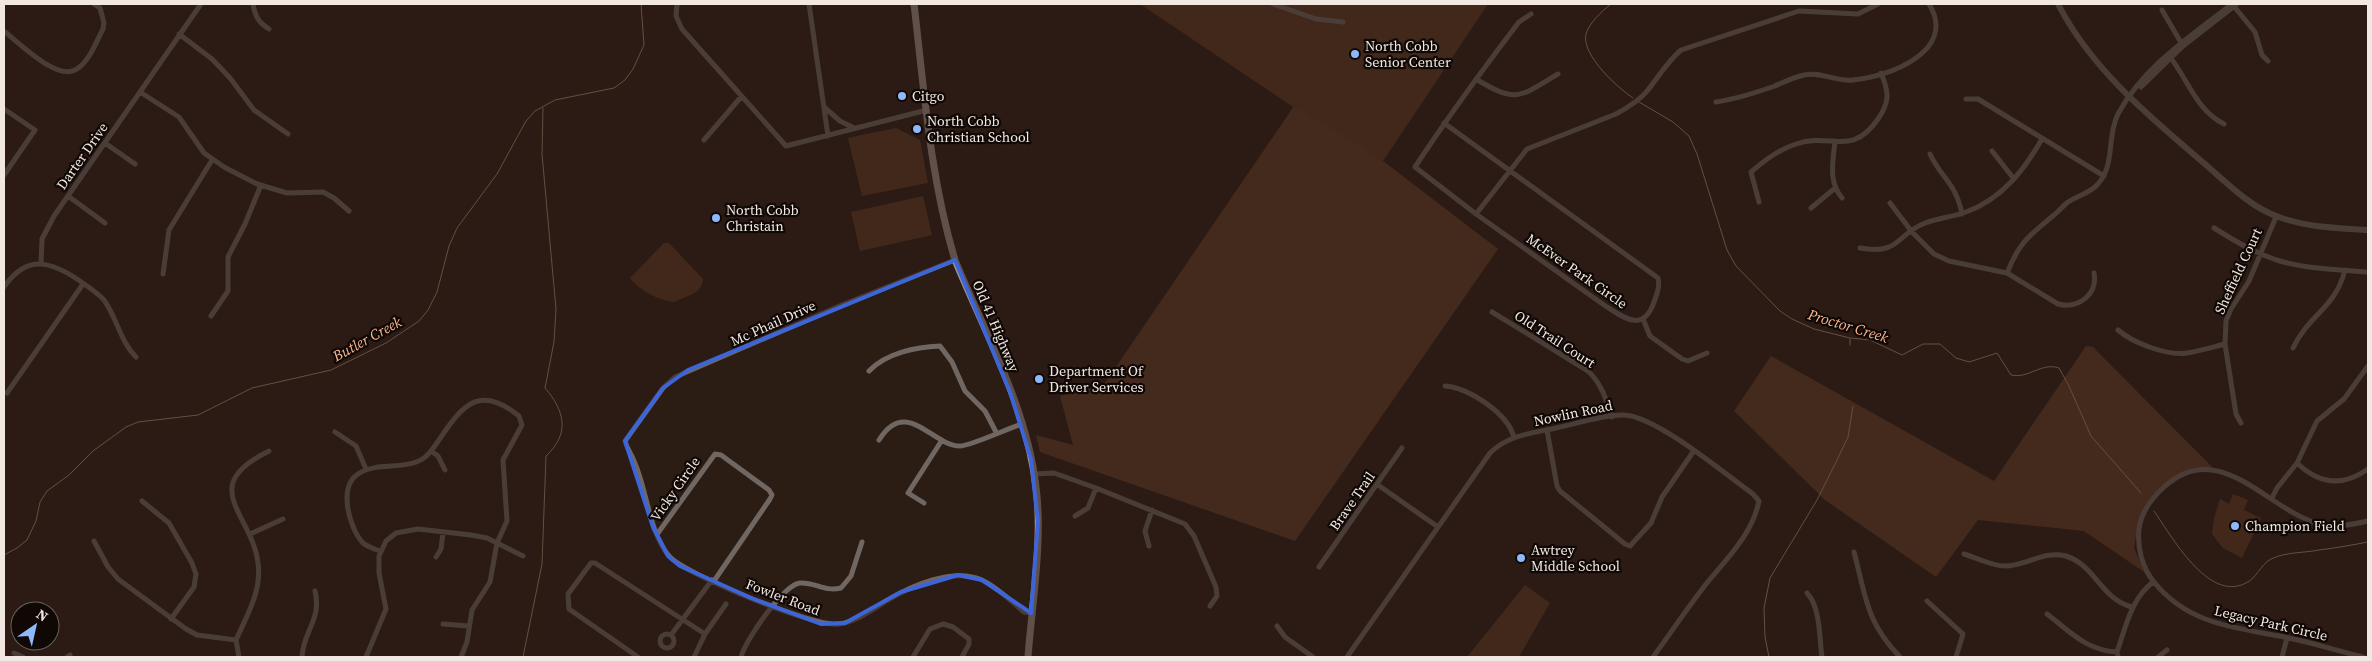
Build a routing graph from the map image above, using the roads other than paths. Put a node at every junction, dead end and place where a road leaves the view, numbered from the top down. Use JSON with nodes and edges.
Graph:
{"nodes":[{"id":1,"x":94,"y":4,"type":"edge"},
{"id":2,"x":201,"y":4,"type":"edge"},
{"id":3,"x":253,"y":4,"type":"edge"},
{"id":4,"x":677,"y":4,"type":"edge"},
{"id":5,"x":809,"y":4,"type":"edge"},
{"id":6,"x":914,"y":4,"type":"edge"},
{"id":7,"x":1273,"y":4,"type":"edge"},
{"id":8,"x":1878,"y":4,"type":"edge"},
{"id":9,"x":1929,"y":4,"type":"edge"},
{"id":10,"x":2058,"y":4,"type":"edge"},
{"id":11,"x":2234,"y":4,"type":"edge"},
{"id":12,"x":2162,"y":10,"type":"dead end"},
{"id":13,"x":1531,"y":14,"type":"dead end"},
{"id":14,"x":1343,"y":22,"type":"dead end"},
{"id":15,"x":268,"y":29,"type":"dead end"},
{"id":16,"x":4,"y":31,"type":"edge"},
{"id":17,"x":179,"y":34,"type":"junction"},
{"id":18,"x":2182,"y":45,"type":"junction"},
{"id":19,"x":2169,"y":57,"type":"junction"},
{"id":20,"x":2268,"y":62,"type":"dead end"},
{"id":21,"x":1881,"y":73,"type":"junction"},
{"id":22,"x":1558,"y":74,"type":"dead end"},
{"id":23,"x":1476,"y":79,"type":"junction"},
{"id":24,"x":140,"y":92,"type":"junction"},
{"id":25,"x":741,"y":97,"type":"junction"},
{"id":26,"x":2130,"y":98,"type":"junction"},
{"id":27,"x":1966,"y":99,"type":"dead end"},
{"id":28,"x":1716,"y":102,"type":"dead end"},
{"id":29,"x":823,"y":107,"type":"junction"},
{"id":30,"x":4,"y":109,"type":"edge"},
{"id":31,"x":927,"y":110,"type":"junction"},
{"id":32,"x":1444,"y":123,"type":"junction"},
{"id":33,"x":2224,"y":124,"type":"dead end"},
{"id":34,"x":855,"y":128,"type":"junction"},
{"id":35,"x":288,"y":134,"type":"dead end"},
{"id":36,"x":828,"y":136,"type":"junction"},
{"id":37,"x":2042,"y":139,"type":"junction"},
{"id":38,"x":704,"y":140,"type":"dead end"},
{"id":39,"x":1835,"y":141,"type":"junction"},
{"id":40,"x":105,"y":142,"type":"junction"},
{"id":41,"x":1992,"y":151,"type":"dead end"},
{"id":42,"x":1930,"y":154,"type":"dead end"},
{"id":43,"x":212,"y":160,"type":"junction"},
{"id":44,"x":135,"y":164,"type":"dead end"},
{"id":45,"x":1510,"y":170,"type":"junction"},
{"id":46,"x":4,"y":175,"type":"edge"},
{"id":47,"x":2104,"y":176,"type":"junction"},
{"id":48,"x":2014,"y":179,"type":"junction"},
{"id":49,"x":261,"y":186,"type":"junction"},
{"id":50,"x":1834,"y":188,"type":"junction"},
{"id":51,"x":68,"y":196,"type":"junction"},
{"id":52,"x":1842,"y":198,"type":"dead end"},
{"id":53,"x":1759,"y":202,"type":"dead end"},
{"id":54,"x":1890,"y":203,"type":"dead end"},
{"id":55,"x":1812,"y":208,"type":"dead end"},
{"id":56,"x":349,"y":211,"type":"dead end"},
{"id":57,"x":1476,"y":214,"type":"junction"},
{"id":58,"x":1962,"y":214,"type":"junction"},
{"id":59,"x":2276,"y":217,"type":"junction"},
{"id":60,"x":105,"y":223,"type":"dead end"},
{"id":61,"x":2214,"y":228,"type":"dead end"},
{"id":62,"x":2368,"y":230,"type":"edge"},
{"id":63,"x":1912,"y":232,"type":"junction"},
{"id":64,"x":1860,"y":248,"type":"dead end"},
{"id":65,"x":2260,"y":254,"type":"junction"},
{"id":66,"x":955,"y":260,"type":"junction"},
{"id":67,"x":41,"y":263,"type":"junction"},
{"id":68,"x":2344,"y":270,"type":"junction"},
{"id":69,"x":2368,"y":272,"type":"edge"},
{"id":70,"x":2007,"y":273,"type":"junction"},
{"id":71,"x":2094,"y":273,"type":"dead end"},
{"id":72,"x":163,"y":274,"type":"dead end"},
{"id":73,"x":83,"y":284,"type":"junction"},
{"id":74,"x":4,"y":287,"type":"edge"},
{"id":75,"x":1492,"y":312,"type":"dead end"},
{"id":76,"x":211,"y":316,"type":"dead end"},
{"id":77,"x":1643,"y":319,"type":"junction"},
{"id":78,"x":2118,"y":330,"type":"dead end"},
{"id":79,"x":2226,"y":344,"type":"junction"},
{"id":80,"x":2293,"y":348,"type":"dead end"},
{"id":81,"x":1707,"y":354,"type":"dead end"},
{"id":82,"x":136,"y":357,"type":"dead end"},
{"id":83,"x":2368,"y":366,"type":"edge"},
{"id":84,"x":869,"y":371,"type":"dead end"},
{"id":85,"x":1444,"y":386,"type":"dead end"},
{"id":86,"x":7,"y":393,"type":"dead end"},
{"id":87,"x":1612,"y":417,"type":"junction"},
{"id":88,"x":2241,"y":423,"type":"dead end"},
{"id":89,"x":1022,"y":424,"type":"junction"},
{"id":90,"x":1547,"y":430,"type":"junction"},
{"id":91,"x":335,"y":432,"type":"dead end"},
{"id":92,"x":996,"y":432,"type":"junction"},
{"id":93,"x":1514,"y":438,"type":"junction"},
{"id":94,"x":879,"y":440,"type":"dead end"},
{"id":95,"x":942,"y":440,"type":"junction"},
{"id":96,"x":626,"y":441,"type":"joint"},
{"id":97,"x":1402,"y":448,"type":"dead end"},
{"id":98,"x":269,"y":451,"type":"dead end"},
{"id":99,"x":431,"y":451,"type":"junction"},
{"id":100,"x":1693,"y":452,"type":"junction"},
{"id":101,"x":2296,"y":463,"type":"junction"},
{"id":102,"x":366,"y":469,"type":"junction"},
{"id":103,"x":2368,"y":469,"type":"edge"},
{"id":104,"x":445,"y":470,"type":"dead end"},
{"id":105,"x":1034,"y":474,"type":"junction"},
{"id":106,"x":1378,"y":485,"type":"junction"},
{"id":107,"x":1096,"y":488,"type":"junction"},
{"id":108,"x":2272,"y":498,"type":"junction"},
{"id":109,"x":142,"y":501,"type":"dead end"},
{"id":110,"x":924,"y":503,"type":"dead end"},
{"id":111,"x":1152,"y":510,"type":"junction"},
{"id":112,"x":1075,"y":516,"type":"dead end"},
{"id":113,"x":283,"y":519,"type":"dead end"},
{"id":114,"x":2368,"y":521,"type":"edge"},
{"id":115,"x":1438,"y":527,"type":"junction"},
{"id":116,"x":443,"y":532,"type":"junction"},
{"id":117,"x":658,"y":533,"type":"junction"},
{"id":118,"x":250,"y":534,"type":"junction"},
{"id":119,"x":94,"y":540,"type":"dead end"},
{"id":120,"x":862,"y":542,"type":"dead end"},
{"id":121,"x":497,"y":543,"type":"junction"},
{"id":122,"x":1149,"y":546,"type":"dead end"},
{"id":123,"x":380,"y":551,"type":"junction"},
{"id":124,"x":1854,"y":552,"type":"dead end"},
{"id":125,"x":1964,"y":554,"type":"dead end"},
{"id":126,"x":523,"y":556,"type":"dead end"},
{"id":127,"x":436,"y":557,"type":"dead end"},
{"id":128,"x":1319,"y":567,"type":"dead end"},
{"id":129,"x":713,"y":580,"type":"junction"},
{"id":130,"x":2153,"y":582,"type":"junction"},
{"id":131,"x":315,"y":591,"type":"dead end"},
{"id":132,"x":1807,"y":592,"type":"dead end"},
{"id":133,"x":1926,"y":601,"type":"dead end"},
{"id":134,"x":726,"y":604,"type":"dead end"},
{"id":135,"x":1210,"y":606,"type":"dead end"},
{"id":136,"x":773,"y":607,"type":"junction"},
{"id":137,"x":2132,"y":607,"type":"junction"},
{"id":138,"x":1031,"y":613,"type":"junction"},
{"id":139,"x":2047,"y":614,"type":"dead end"},
{"id":140,"x":171,"y":618,"type":"junction"},
{"id":141,"x":683,"y":620,"type":"junction"},
{"id":142,"x":443,"y":624,"type":"dead end"},
{"id":143,"x":468,"y":626,"type":"junction"},
{"id":144,"x":1277,"y":626,"type":"dead end"},
{"id":145,"x":705,"y":634,"type":"junction"},
{"id":146,"x":671,"y":635,"type":"dead end"},
{"id":147,"x":2287,"y":638,"type":"junction"},
{"id":148,"x":236,"y":640,"type":"junction"},
{"id":149,"x":2167,"y":650,"type":"dead end"},
{"id":150,"x":14,"y":653,"type":"dead end"},
{"id":151,"x":2118,"y":654,"type":"edge"},
{"id":152,"x":23,"y":657,"type":"edge"},
{"id":153,"x":239,"y":657,"type":"edge"},
{"id":154,"x":302,"y":657,"type":"edge"},
{"id":155,"x":366,"y":657,"type":"edge"},
{"id":156,"x":461,"y":657,"type":"edge"},
{"id":157,"x":638,"y":657,"type":"edge"},
{"id":158,"x":694,"y":657,"type":"edge"},
{"id":159,"x":741,"y":657,"type":"edge"},
{"id":160,"x":913,"y":657,"type":"edge"},
{"id":161,"x":962,"y":657,"type":"edge"},
{"id":162,"x":1028,"y":657,"type":"edge"},
{"id":163,"x":1313,"y":657,"type":"edge"},
{"id":164,"x":1347,"y":657,"type":"edge"},
{"id":165,"x":1654,"y":657,"type":"edge"},
{"id":166,"x":1822,"y":657,"type":"edge"},
{"id":167,"x":1900,"y":657,"type":"edge"},
{"id":168,"x":1956,"y":657,"type":"edge"},
{"id":169,"x":2158,"y":657,"type":"edge"},
{"id":170,"x":2282,"y":657,"type":"edge"},
{"id":171,"x":2363,"y":657,"type":"edge"}],
"edges":[{"from":1,"to":16,"type":"street"},
{"from":2,"to":17,"type":"street","name":"Darter Drive"},
{"from":3,"to":15,"type":"street"},
{"from":4,"to":25,"type":"street"},
{"from":5,"to":29,"type":"street"},
{"from":6,"to":31,"type":"main road","name":"Old 41 Highway"},
{"from":7,"to":14,"type":"street"},
{"from":8,"to":45,"type":"street"},
{"from":9,"to":21,"type":"street"},
{"from":10,"to":26,"type":"street"},
{"from":11,"to":18,"type":"street"},
{"from":11,"to":20,"type":"street"},
{"from":12,"to":18,"type":"street"},
{"from":13,"to":23,"type":"street","name":"McEver Park Circle"},
{"from":17,"to":24,"type":"street","name":"Darter Drive"},
{"from":17,"to":35,"type":"street"},
{"from":18,"to":19,"type":"street"},
{"from":19,"to":26,"type":"street"},
{"from":19,"to":33,"type":"street"},
{"from":21,"to":28,"type":"street"},
{"from":21,"to":39,"type":"street"},
{"from":22,"to":23,"type":"street"},
{"from":23,"to":32,"type":"street","name":"McEver Park Circle"},
{"from":24,"to":40,"type":"street","name":"Darter Drive"},
{"from":24,"to":43,"type":"street"},
{"from":25,"to":36,"type":"street"},
{"from":25,"to":38,"type":"street"},
{"from":26,"to":47,"type":"street"},
{"from":26,"to":59,"type":"street"},
{"from":27,"to":37,"type":"street"},
{"from":29,"to":34,"type":"street"},
{"from":29,"to":36,"type":"street"},
{"from":30,"to":46,"type":"street"},
{"from":31,"to":34,"type":"street"},
{"from":31,"to":66,"type":"main road","name":"Old 41 Highway"},
{"from":32,"to":45,"type":"street"},
{"from":32,"to":57,"type":"street","name":"McEver Park Circle"},
{"from":34,"to":36,"type":"street"},
{"from":37,"to":47,"type":"street"},
{"from":37,"to":48,"type":"street"},
{"from":39,"to":50,"type":"street"},
{"from":39,"to":53,"type":"street"},
{"from":40,"to":44,"type":"street"},
{"from":40,"to":51,"type":"street","name":"Darter Drive"},
{"from":41,"to":48,"type":"street"},
{"from":42,"to":58,"type":"street"},
{"from":43,"to":49,"type":"street"},
{"from":43,"to":72,"type":"street"},
{"from":45,"to":57,"type":"street"},
{"from":45,"to":77,"type":"street"},
{"from":47,"to":70,"type":"street"},
{"from":48,"to":58,"type":"street"},
{"from":49,"to":56,"type":"street"},
{"from":49,"to":76,"type":"street"},
{"from":50,"to":52,"type":"street"},
{"from":50,"to":55,"type":"street"},
{"from":51,"to":60,"type":"street"},
{"from":51,"to":67,"type":"street","name":"Darter Drive"},
{"from":54,"to":63,"type":"street"},
{"from":57,"to":77,"type":"street","name":"McEver Park Circle"},
{"from":58,"to":63,"type":"street"},
{"from":59,"to":62,"type":"street"},
{"from":59,"to":65,"type":"street","name":"Sheffield Court"},
{"from":61,"to":65,"type":"street"},
{"from":63,"to":64,"type":"street"},
{"from":63,"to":70,"type":"street"},
{"from":65,"to":68,"type":"street"},
{"from":65,"to":79,"type":"street","name":"Sheffield Court"},
{"from":66,"to":89,"type":"main road","name":"Old 41 Highway"},
{"from":66,"to":96,"type":"street","name":"Mc Phail Drive"},
{"from":67,"to":73,"type":"street"},
{"from":67,"to":74,"type":"street"},
{"from":68,"to":69,"type":"street"},
{"from":68,"to":80,"type":"street"},
{"from":70,"to":71,"type":"street"},
{"from":73,"to":82,"type":"street"},
{"from":73,"to":86,"type":"street"},
{"from":75,"to":87,"type":"street","name":"Old Trail Court"},
{"from":77,"to":81,"type":"street"},
{"from":78,"to":79,"type":"street"},
{"from":79,"to":88,"type":"street","name":"Sheffield Court"},
{"from":83,"to":101,"type":"street"},
{"from":84,"to":92,"type":"street"},
{"from":85,"to":93,"type":"street"},
{"from":87,"to":90,"type":"street","name":"Nowlin Road"},
{"from":87,"to":100,"type":"street","name":"Nowlin Road"},
{"from":89,"to":92,"type":"street"},
{"from":89,"to":105,"type":"main road","name":"Old 41 Highway"},
{"from":90,"to":93,"type":"street","name":"Nowlin Road"},
{"from":90,"to":100,"type":"street"},
{"from":91,"to":102,"type":"street"},
{"from":92,"to":95,"type":"street"},
{"from":93,"to":115,"type":"street","name":"Nowlin Road"},
{"from":94,"to":95,"type":"street"},
{"from":95,"to":110,"type":"street"},
{"from":96,"to":117,"type":"street","name":"Fowler Road"},
{"from":97,"to":106,"type":"street","name":"Brave Trail"},
{"from":98,"to":118,"type":"street"},
{"from":99,"to":102,"type":"street"},
{"from":99,"to":104,"type":"street"},
{"from":99,"to":121,"type":"street"},
{"from":100,"to":165,"type":"street","name":"Nowlin Road"},
{"from":101,"to":103,"type":"street"},
{"from":101,"to":108,"type":"street"},
{"from":102,"to":123,"type":"street"},
{"from":105,"to":107,"type":"street"},
{"from":105,"to":138,"type":"main road","name":"Old 41 Highway"},
{"from":106,"to":115,"type":"street"},
{"from":106,"to":128,"type":"street","name":"Brave Trail"},
{"from":107,"to":111,"type":"street"},
{"from":107,"to":112,"type":"street"},
{"from":108,"to":114,"type":"street","name":"Legacy Park Circle"},
{"from":108,"to":130,"type":"street","name":"Legacy Park Circle"},
{"from":109,"to":140,"type":"street"},
{"from":111,"to":122,"type":"street"},
{"from":111,"to":135,"type":"street"},
{"from":113,"to":118,"type":"street"},
{"from":115,"to":164,"type":"street","name":"Nowlin Road"},
{"from":116,"to":121,"type":"street"},
{"from":116,"to":123,"type":"street"},
{"from":116,"to":127,"type":"street"},
{"from":117,"to":129,"type":"street","name":"Fowler Road"},
{"from":117,"to":129,"type":"street","name":"Vicky Circle"},
{"from":118,"to":148,"type":"street"},
{"from":119,"to":140,"type":"street"},
{"from":120,"to":136,"type":"street"},
{"from":121,"to":126,"type":"street"},
{"from":121,"to":143,"type":"street"},
{"from":123,"to":155,"type":"street"},
{"from":124,"to":167,"type":"street"},
{"from":125,"to":137,"type":"street"},
{"from":129,"to":136,"type":"street","name":"Fowler Road"},
{"from":129,"to":141,"type":"street"},
{"from":130,"to":137,"type":"street"},
{"from":130,"to":147,"type":"street","name":"Legacy Park Circle"},
{"from":131,"to":154,"type":"street"},
{"from":132,"to":166,"type":"street"},
{"from":133,"to":168,"type":"street"},
{"from":134,"to":145,"type":"street"},
{"from":136,"to":138,"type":"street","name":"Fowler Road"},
{"from":136,"to":159,"type":"street"},
{"from":137,"to":151,"type":"street"},
{"from":138,"to":162,"type":"main road","name":"Old 41 Highway"},
{"from":139,"to":151,"type":"street"},
{"from":140,"to":148,"type":"street"},
{"from":141,"to":145,"type":"street"},
{"from":141,"to":146,"type":"street"},
{"from":141,"to":157,"type":"street"},
{"from":142,"to":143,"type":"street"},
{"from":143,"to":156,"type":"street"},
{"from":144,"to":163,"type":"street"},
{"from":145,"to":158,"type":"street"},
{"from":147,"to":170,"type":"street"},
{"from":147,"to":171,"type":"street","name":"Legacy Park Circle"},
{"from":148,"to":153,"type":"street"},
{"from":149,"to":169,"type":"street"},
{"from":150,"to":152,"type":"street"},
{"from":160,"to":161,"type":"street"}]}
